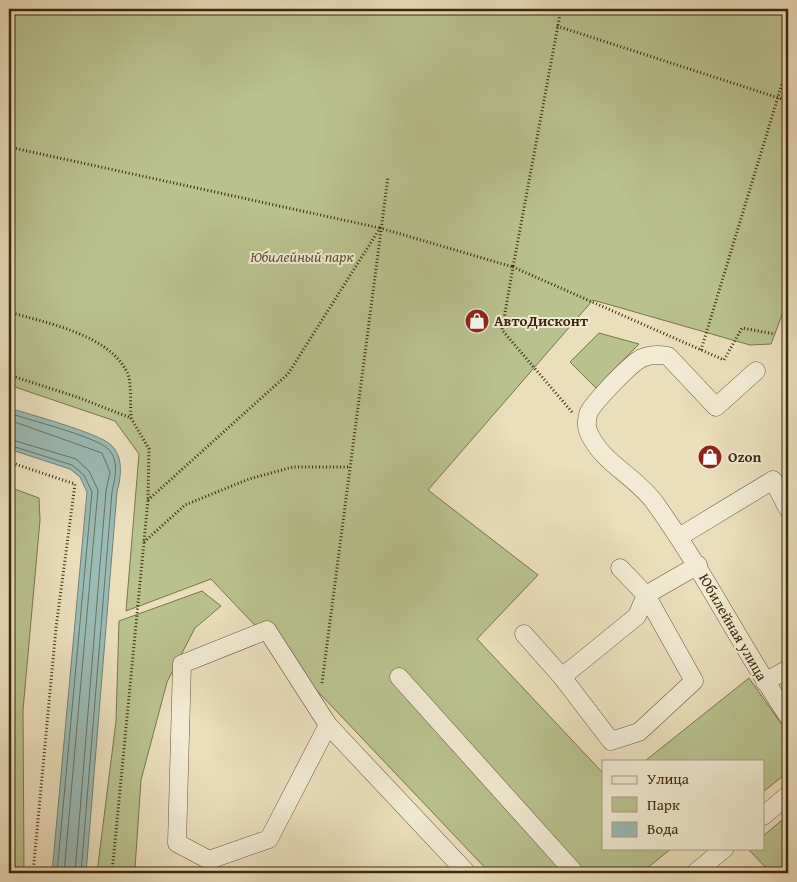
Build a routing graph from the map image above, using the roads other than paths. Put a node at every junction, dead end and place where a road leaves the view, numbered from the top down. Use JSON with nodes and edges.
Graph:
{"nodes":[{"id":1,"x":756,"y":371,"type":"dead end"},
{"id":2,"x":788,"y":509,"type":"edge"},
{"id":3,"x":679,"y":537,"type":"junction"},
{"id":4,"x":698,"y":566,"type":"junction"},
{"id":5,"x":620,"y":568,"type":"dead end"},
{"id":6,"x":646,"y":595,"type":"junction"},
{"id":7,"x":524,"y":634,"type":"dead end"},
{"id":8,"x":788,"y":669,"type":"edge"},
{"id":9,"x":399,"y":676,"type":"dead end"},
{"id":10,"x":562,"y":676,"type":"junction"},
{"id":11,"x":765,"y":682,"type":"junction"},
{"id":12,"x":788,"y":716,"type":"edge"},
{"id":13,"x":323,"y":718,"type":"junction"},
{"id":14,"x":788,"y":795,"type":"edge"},
{"id":15,"x":764,"y":815,"type":"edge"},
{"id":16,"x":723,"y":850,"type":"edge"},
{"id":17,"x":467,"y":873,"type":"edge"},
{"id":18,"x":575,"y":873,"type":"edge"},
{"id":19,"x":695,"y":873,"type":"edge"}],
"edges":[{"from":1,"to":3,"type":"street","name":"Юбилейная улица"},
{"from":2,"to":3,"type":"street"},
{"from":3,"to":4,"type":"street","name":"Юбилейная улица"},
{"from":4,"to":6,"type":"street"},
{"from":4,"to":11,"type":"street","name":"Юбилейная улица"},
{"from":5,"to":6,"type":"street"},
{"from":6,"to":10,"type":"street"},
{"from":6,"to":10,"type":"street"},
{"from":7,"to":10,"type":"street"},
{"from":8,"to":11,"type":"street"},
{"from":9,"to":18,"type":"street"},
{"from":11,"to":12,"type":"street","name":"Юбилейная улица"},
{"from":13,"to":13,"type":"street"},
{"from":13,"to":17,"type":"street"},
{"from":14,"to":15,"type":"street"},
{"from":16,"to":19,"type":"street"}]}
